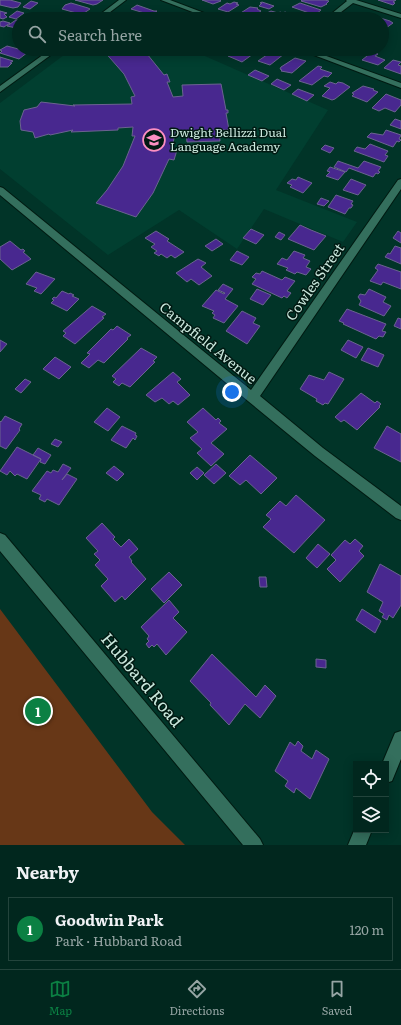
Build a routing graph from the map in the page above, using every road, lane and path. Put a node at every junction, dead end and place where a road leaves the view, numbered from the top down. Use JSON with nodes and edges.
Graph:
{"nodes":[{"id":1,"x":122,"y":0,"type":"edge"},
{"id":2,"x":164,"y":0,"type":"edge"},
{"id":3,"x":352,"y":0,"type":"edge"},
{"id":4,"x":106,"y":12,"type":"edge"},
{"id":5,"x":197,"y":12,"type":"edge"},
{"id":6,"x":337,"y":12,"type":"edge"},
{"id":7,"x":389,"y":12,"type":"edge"},
{"id":8,"x":389,"y":12,"type":"edge"},
{"id":9,"x":401,"y":16,"type":"edge"},
{"id":10,"x":46,"y":56,"type":"edge"},
{"id":11,"x":320,"y":56,"type":"edge"},
{"id":12,"x":401,"y":86,"type":"edge"},
{"id":13,"x":0,"y":90,"type":"edge"},
{"id":14,"x":401,"y":182,"type":"edge"},
{"id":15,"x":0,"y":190,"type":"edge"},
{"id":16,"x":252,"y":398,"type":"junction"},
{"id":17,"x":401,"y":514,"type":"edge"},
{"id":18,"x":0,"y":540,"type":"edge"},
{"id":19,"x":401,"y":739,"type":"edge"},
{"id":20,"x":389,"y":768,"type":"edge"},
{"id":21,"x":362,"y":833,"type":"edge"},
{"id":22,"x":254,"y":845,"type":"edge"},
{"id":23,"x":357,"y":845,"type":"edge"}],
"edges":[{"from":1,"to":4,"type":"street"},
{"from":2,"to":5,"type":"street"},
{"from":3,"to":6,"type":"street"},
{"from":3,"to":7,"type":"street"},
{"from":8,"to":9,"type":"street"},
{"from":10,"to":13,"type":"street"},
{"from":11,"to":12,"type":"street"},
{"from":14,"to":16,"type":"street","name":"Cowles Street"},
{"from":15,"to":16,"type":"street","name":"Campfield Avenue"},
{"from":16,"to":17,"type":"street","name":"Campfield Avenue"},
{"from":18,"to":22,"type":"street","name":"Hubbard Road"},
{"from":19,"to":20,"type":"street"},
{"from":21,"to":23,"type":"street"}]}
